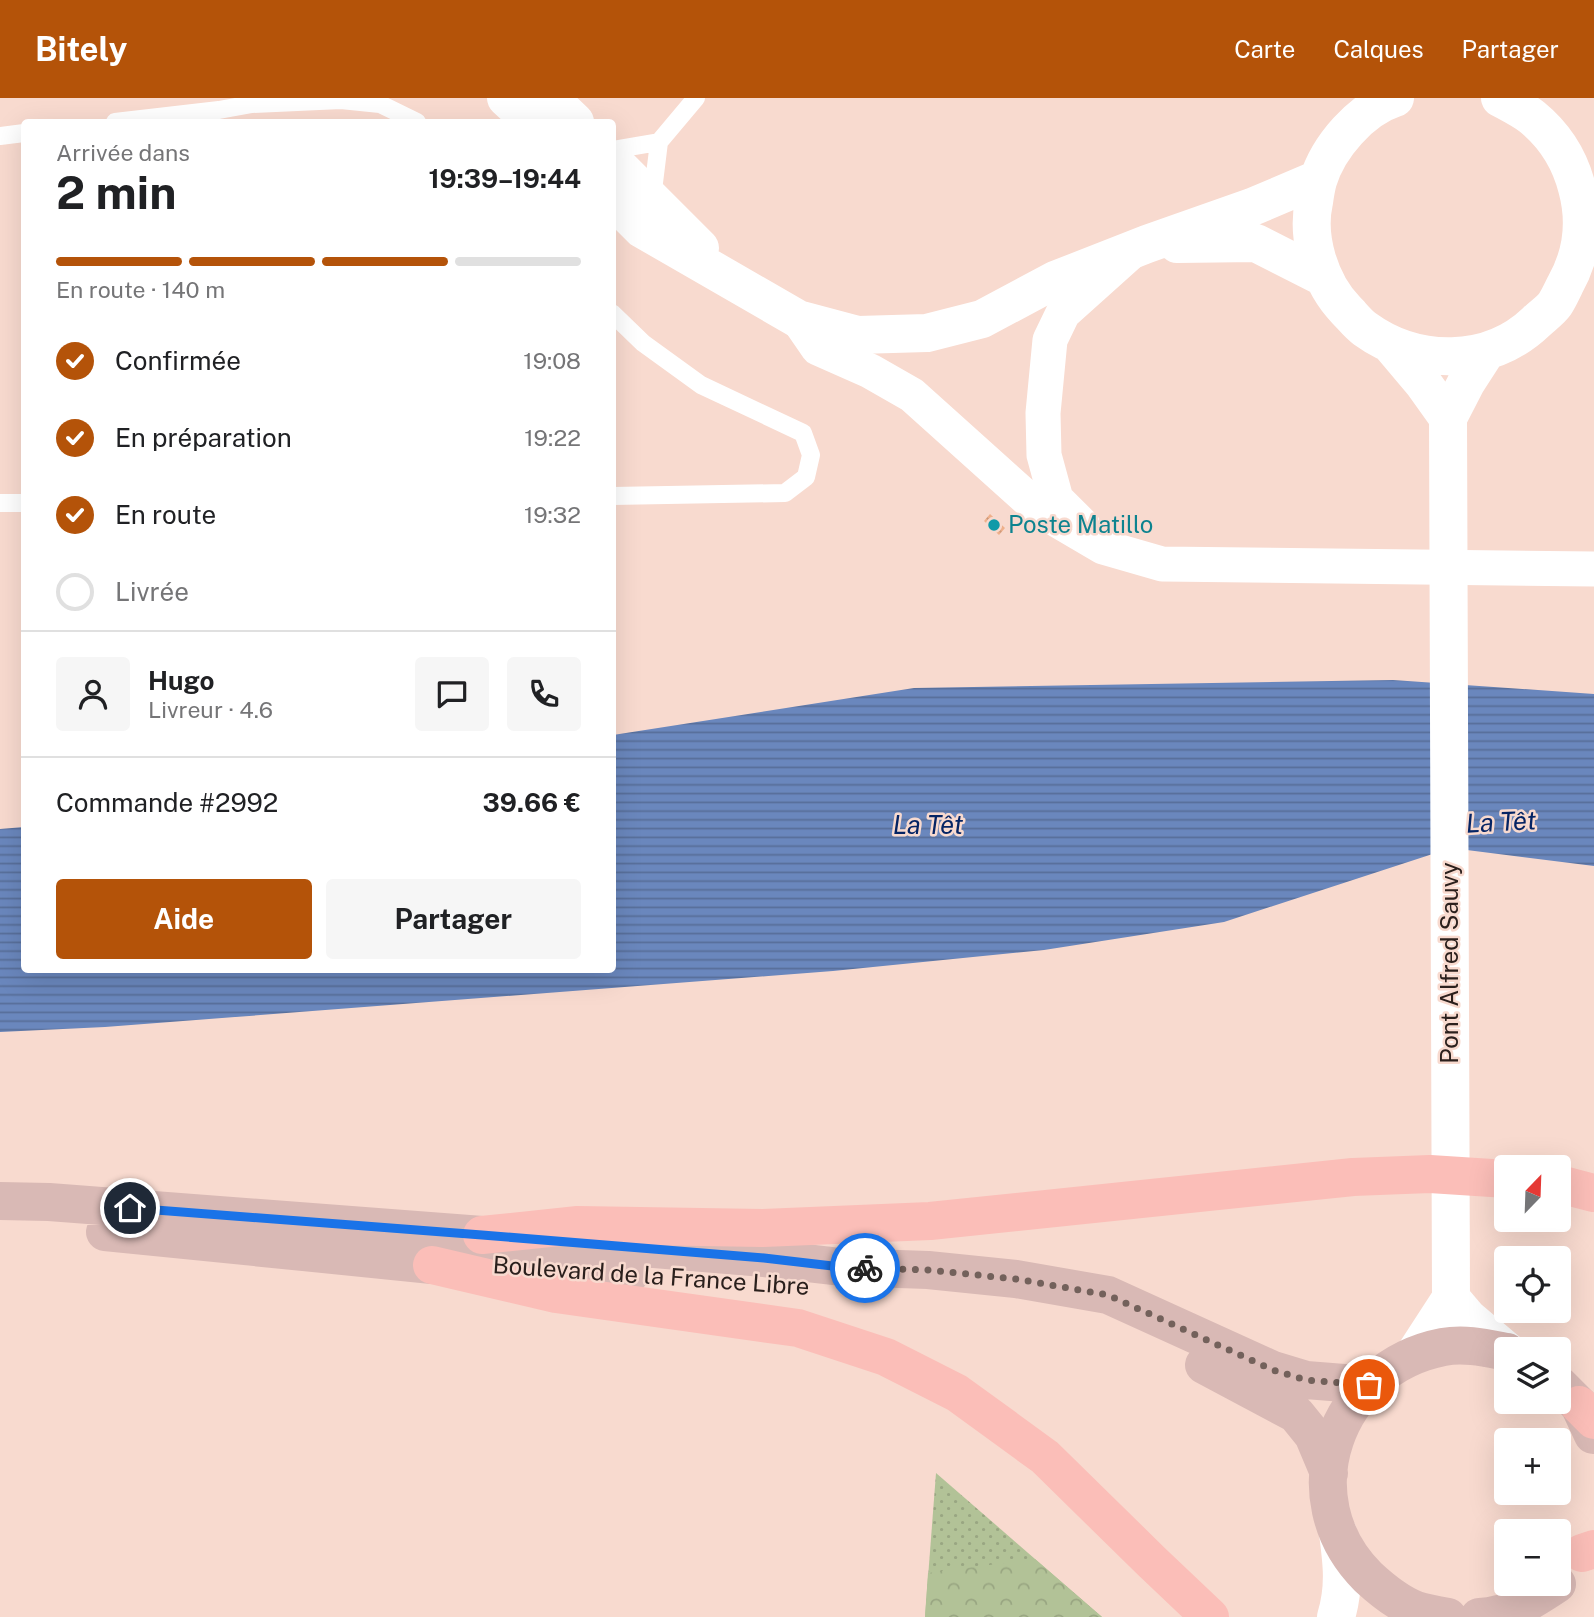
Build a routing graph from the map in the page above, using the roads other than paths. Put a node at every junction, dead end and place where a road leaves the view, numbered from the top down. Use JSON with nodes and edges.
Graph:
{"nodes":[{"id":1,"x":506,"y":98,"type":"edge"},
{"id":2,"x":550,"y":98,"type":"edge"},
{"id":3,"x":696,"y":98,"type":"edge"},
{"id":4,"x":1390,"y":99,"type":"edge"},
{"id":5,"x":252,"y":101,"type":"edge"},
{"id":6,"x":1516,"y":104,"type":"edge"},
{"id":7,"x":220,"y":116,"type":"edge"},
{"id":8,"x":168,"y":119,"type":"edge"},
{"id":9,"x":411,"y":119,"type":"edge"},
{"id":10,"x":528,"y":119,"type":"edge"},
{"id":11,"x":572,"y":119,"type":"edge"},
{"id":12,"x":21,"y":133,"type":"edge"},
{"id":13,"x":0,"y":136,"type":"edge"},
{"id":14,"x":659,"y":142,"type":"junction"},
{"id":15,"x":616,"y":149,"type":"edge"},
{"id":16,"x":616,"y":164,"type":"edge"},
{"id":17,"x":1583,"y":177,"type":"edge"},
{"id":18,"x":1318,"y":179,"type":"junction"},
{"id":19,"x":652,"y":200,"type":"junction"},
{"id":20,"x":616,"y":203,"type":"edge"},
{"id":21,"x":1141,"y":246,"type":"junction"},
{"id":22,"x":1584,"y":266,"type":"edge"},
{"id":23,"x":1323,"y":277,"type":"junction"},
{"id":24,"x":739,"y":286,"type":"junction"},
{"id":25,"x":616,"y":317,"type":"edge"},
{"id":26,"x":798,"y":319,"type":"junction"},
{"id":27,"x":1391,"y":345,"type":"junction"},
{"id":28,"x":1486,"y":352,"type":"junction"},
{"id":29,"x":1448,"y":418,"type":"junction"},
{"id":30,"x":616,"y":496,"type":"edge"},
{"id":31,"x":0,"y":503,"type":"edge"},
{"id":32,"x":21,"y":503,"type":"edge"},
{"id":33,"x":1103,"y":547,"type":"junction"},
{"id":34,"x":1594,"y":569,"type":"edge"},
{"id":35,"x":1494,"y":1178,"type":"edge"},
{"id":36,"x":1572,"y":1187,"type":"edge"},
{"id":37,"x":1594,"y":1193,"type":"edge"},
{"id":38,"x":0,"y":1201,"type":"edge"},
{"id":39,"x":0,"y":1225,"type":"edge"},
{"id":40,"x":482,"y":1235,"type":"junction"},
{"id":41,"x":432,"y":1265,"type":"junction"},
{"id":42,"x":1451,"y":1280,"type":"junction"},
{"id":43,"x":1494,"y":1340,"type":"edge"},
{"id":44,"x":1494,"y":1349,"type":"edge"},
{"id":45,"x":1414,"y":1355,"type":"junction"},
{"id":46,"x":1369,"y":1385,"type":"junction"},
{"id":47,"x":1328,"y":1473,"type":"junction"},
{"id":48,"x":1338,"y":1533,"type":"junction"},
{"id":49,"x":1577,"y":1559,"type":"edge"},
{"id":50,"x":1210,"y":1617,"type":"edge"},
{"id":51,"x":1336,"y":1617,"type":"edge"},
{"id":52,"x":1448,"y":1617,"type":"edge"},
{"id":53,"x":1479,"y":1617,"type":"edge"}],
"edges":[{"from":1,"to":10,"type":"main road"},
{"from":2,"to":11,"type":"main road"},
{"from":3,"to":14,"type":"lane"},
{"from":4,"to":18,"type":"main road"},
{"from":5,"to":7,"type":"lane"},
{"from":5,"to":9,"type":"lane"},
{"from":6,"to":17,"type":"main road"},
{"from":7,"to":8,"type":"lane"},
{"from":12,"to":13,"type":"lane"},
{"from":14,"to":15,"type":"lane"},
{"from":14,"to":19,"type":"lane"},
{"from":16,"to":19,"type":"main road"},
{"from":17,"to":22,"type":"main road"},
{"from":18,"to":21,"type":"main road"},
{"from":18,"to":23,"type":"main road"},
{"from":19,"to":24,"type":"main road"},
{"from":20,"to":24,"type":"main road"},
{"from":21,"to":23,"type":"main road"},
{"from":21,"to":26,"type":"main road"},
{"from":21,"to":33,"type":"street"},
{"from":22,"to":28,"type":"main road"},
{"from":23,"to":27,"type":"main road"},
{"from":24,"to":26,"type":"main road"},
{"from":25,"to":30,"type":"lane"},
{"from":26,"to":33,"type":"street"},
{"from":27,"to":28,"type":"main road"},
{"from":27,"to":29,"type":"main road"},
{"from":28,"to":29,"type":"main road"},
{"from":29,"to":42,"type":"main road","name":"Pont Alfred Sauvy"},
{"from":31,"to":32,"type":"lane"},
{"from":33,"to":34,"type":"street"},
{"from":35,"to":40,"type":"highway"},
{"from":36,"to":37,"type":"highway"},
{"from":38,"to":40,"type":"main road","name":"Boulevard de la France Libre"},
{"from":39,"to":41,"type":"main road","name":"Boulevard de la France Libre"},
{"from":40,"to":46,"type":"main road","name":"Boulevard de la France Libre"},
{"from":41,"to":47,"type":"main road","name":"Boulevard de la France Libre"},
{"from":41,"to":50,"type":"highway"},
{"from":42,"to":43,"type":"main road"},
{"from":42,"to":45,"type":"main road"},
{"from":44,"to":45,"type":"main road"},
{"from":45,"to":46,"type":"main road"},
{"from":46,"to":47,"type":"main road"},
{"from":47,"to":48,"type":"main road"},
{"from":48,"to":51,"type":"main road"},
{"from":48,"to":52,"type":"main road"},
{"from":49,"to":53,"type":"main road"}]}
